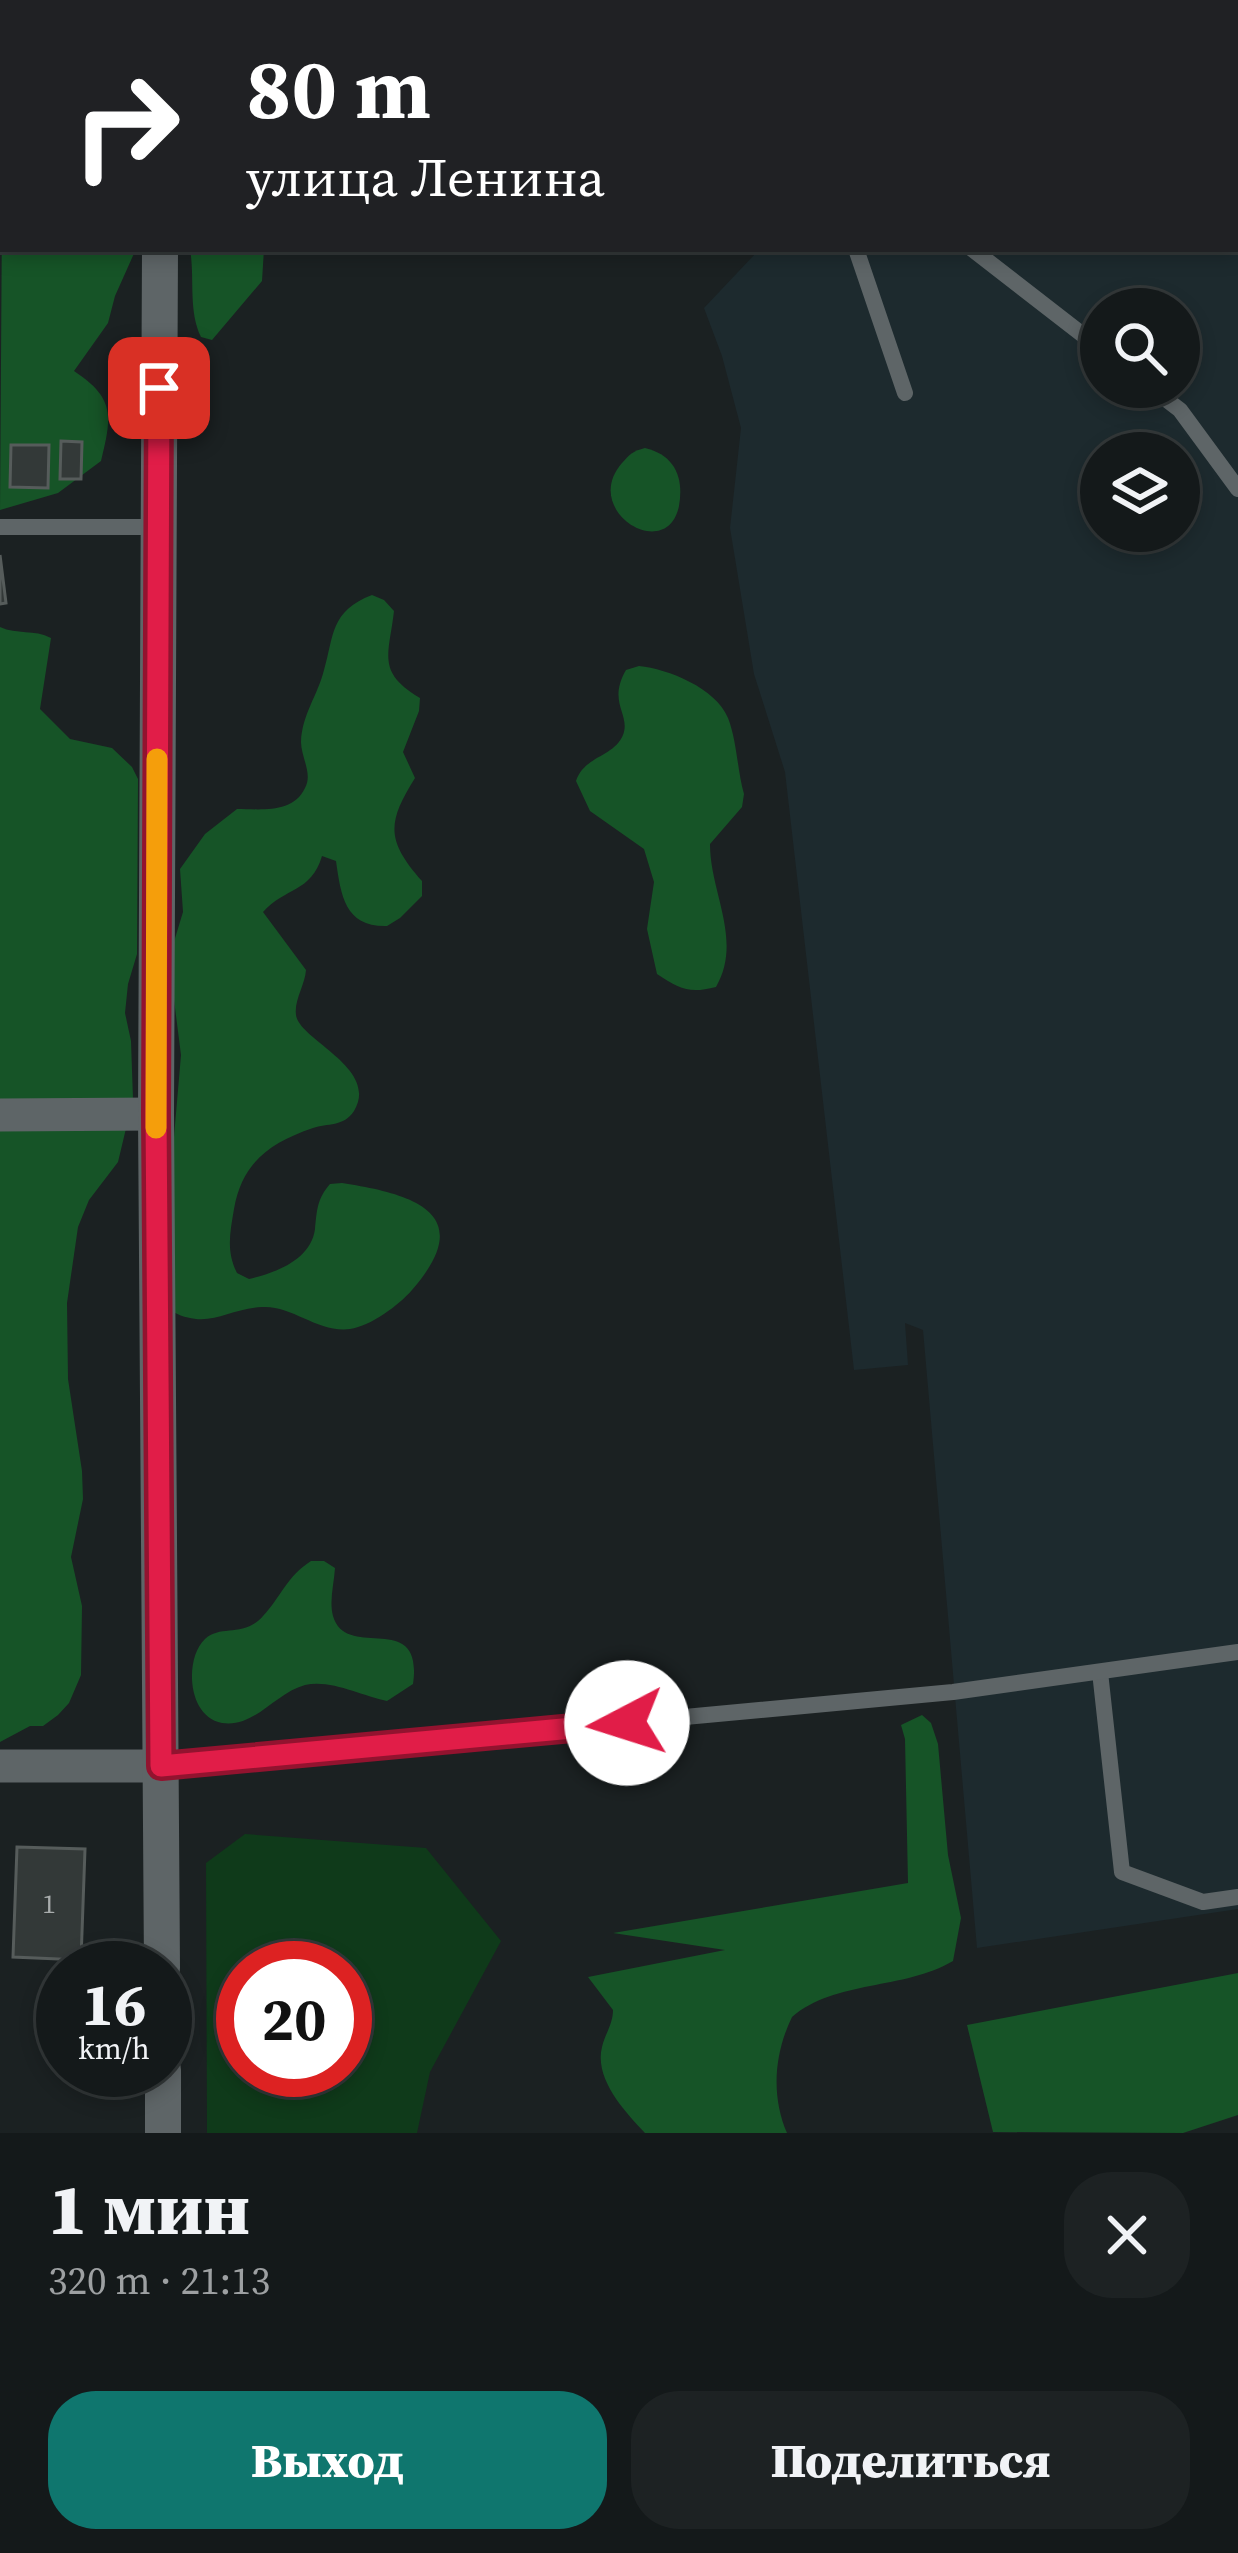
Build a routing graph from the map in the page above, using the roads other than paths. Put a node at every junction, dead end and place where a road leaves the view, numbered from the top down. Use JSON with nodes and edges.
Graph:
{"nodes":[{"id":1,"x":160,"y":252,"type":"edge"},
{"id":2,"x":857,"y":252,"type":"edge"},
{"id":3,"x":976,"y":252,"type":"edge"},
{"id":4,"x":1080,"y":333,"type":"edge"},
{"id":5,"x":905,"y":394,"type":"dead end"},
{"id":6,"x":1177,"y":408,"type":"edge"},
{"id":7,"x":1238,"y":489,"type":"edge"},
{"id":8,"x":0,"y":527,"type":"edge"},
{"id":9,"x":158,"y":527,"type":"junction"},
{"id":10,"x":156,"y":1114,"type":"junction"},
{"id":11,"x":0,"y":1115,"type":"edge"},
{"id":12,"x":1238,"y":1652,"type":"edge"},
{"id":13,"x":1100,"y":1672,"type":"junction"},
{"id":14,"x":0,"y":1766,"type":"edge"},
{"id":15,"x":161,"y":1766,"type":"junction"},
{"id":16,"x":1238,"y":1897,"type":"edge"},
{"id":17,"x":162,"y":1941,"type":"edge"},
{"id":18,"x":163,"y":2097,"type":"edge"},
{"id":19,"x":163,"y":2133,"type":"edge"}],
"edges":[{"from":1,"to":9,"type":"street"},
{"from":2,"to":5,"type":"lane"},
{"from":3,"to":4,"type":"lane"},
{"from":6,"to":7,"type":"lane"},
{"from":8,"to":9,"type":"lane"},
{"from":9,"to":10,"type":"street"},
{"from":10,"to":11,"type":"street"},
{"from":10,"to":15,"type":"street"},
{"from":12,"to":13,"type":"lane"},
{"from":13,"to":15,"type":"lane"},
{"from":13,"to":16,"type":"lane"},
{"from":14,"to":15,"type":"street"},
{"from":15,"to":17,"type":"street"},
{"from":18,"to":19,"type":"street"}]}
